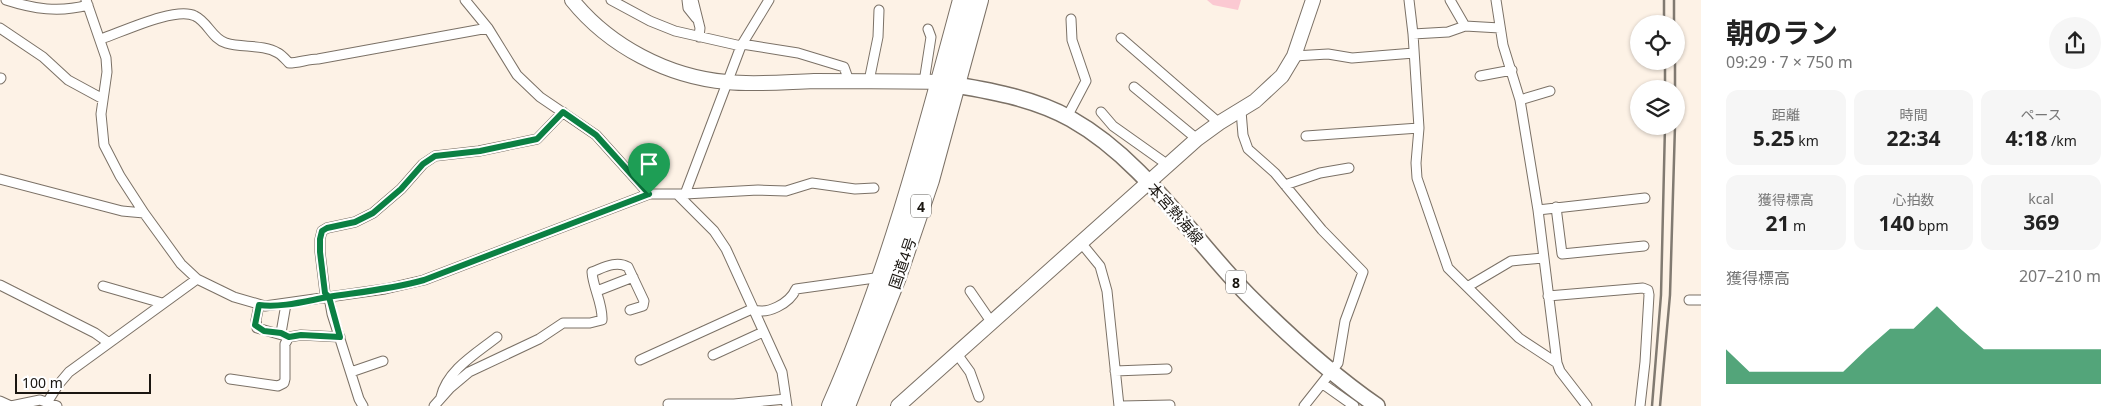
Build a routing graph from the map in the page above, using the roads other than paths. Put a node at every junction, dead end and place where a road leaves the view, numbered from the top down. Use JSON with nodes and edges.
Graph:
{"nodes":[{"id":1,"x":6,"y":0,"type":"edge"},
{"id":2,"x":466,"y":0,"type":"edge"},
{"id":3,"x":572,"y":0,"type":"edge"},
{"id":4,"x":612,"y":0,"type":"edge"},
{"id":5,"x":687,"y":0,"type":"edge"},
{"id":6,"x":693,"y":0,"type":"edge"},
{"id":7,"x":769,"y":0,"type":"edge"},
{"id":8,"x":962,"y":0,"type":"edge"},
{"id":9,"x":979,"y":0,"type":"edge"},
{"id":10,"x":1313,"y":0,"type":"edge"},
{"id":11,"x":1409,"y":0,"type":"edge"},
{"id":12,"x":1450,"y":0,"type":"edge"},
{"id":13,"x":1496,"y":0,"type":"edge"},
{"id":14,"x":87,"y":2,"type":"edge"},
{"id":15,"x":879,"y":10,"type":"dead end"},
{"id":16,"x":1071,"y":19,"type":"dead end"},
{"id":17,"x":698,"y":20,"type":"junction"},
{"id":18,"x":1465,"y":26,"type":"junction"},
{"id":19,"x":0,"y":28,"type":"edge"},
{"id":20,"x":488,"y":28,"type":"junction"},
{"id":21,"x":1500,"y":28,"type":"junction"},
{"id":22,"x":928,"y":30,"type":"dead end"},
{"id":23,"x":1413,"y":34,"type":"junction"},
{"id":24,"x":699,"y":37,"type":"junction"},
{"id":25,"x":1121,"y":38,"type":"dead end"},
{"id":26,"x":101,"y":40,"type":"junction"},
{"id":27,"x":741,"y":45,"type":"junction"},
{"id":28,"x":1414,"y":52,"type":"junction"},
{"id":29,"x":1294,"y":56,"type":"junction"},
{"id":30,"x":1512,"y":70,"type":"junction"},
{"id":31,"x":1480,"y":76,"type":"dead end"},
{"id":32,"x":849,"y":81,"type":"junction"},
{"id":33,"x":869,"y":81,"type":"junction"},
{"id":34,"x":726,"y":82,"type":"junction"},
{"id":35,"x":940,"y":83,"type":"junction"},
{"id":36,"x":1134,"y":87,"type":"dead end"},
{"id":37,"x":1550,"y":91,"type":"dead end"},
{"id":38,"x":103,"y":99,"type":"junction"},
{"id":39,"x":1520,"y":100,"type":"junction"},
{"id":40,"x":1241,"y":111,"type":"junction"},
{"id":41,"x":563,"y":112,"type":"junction"},
{"id":42,"x":1101,"y":112,"type":"dead end"},
{"id":43,"x":1066,"y":117,"type":"junction"},
{"id":44,"x":1219,"y":123,"type":"junction"},
{"id":45,"x":1419,"y":128,"type":"junction"},
{"id":46,"x":1306,"y":136,"type":"dead end"},
{"id":47,"x":1197,"y":139,"type":"junction"},
{"id":48,"x":1168,"y":165,"type":"junction"},
{"id":49,"x":1349,"y":168,"type":"dead end"},
{"id":50,"x":0,"y":178,"type":"edge"},
{"id":51,"x":1149,"y":182,"type":"junction"},
{"id":52,"x":1285,"y":184,"type":"junction"},
{"id":53,"x":874,"y":188,"type":"dead end"},
{"id":54,"x":649,"y":194,"type":"junction"},
{"id":55,"x":681,"y":194,"type":"junction"},
{"id":56,"x":1645,"y":198,"type":"dead end"},
{"id":57,"x":1556,"y":208,"type":"junction"},
{"id":58,"x":1538,"y":210,"type":"junction"},
{"id":59,"x":144,"y":213,"type":"junction"},
{"id":60,"x":1082,"y":244,"type":"junction"},
{"id":61,"x":1644,"y":246,"type":"dead end"},
{"id":62,"x":1543,"y":258,"type":"junction"},
{"id":63,"x":634,"y":277,"type":"junction"},
{"id":64,"x":882,"y":277,"type":"junction"},
{"id":65,"x":197,"y":279,"type":"junction"},
{"id":66,"x":0,"y":285,"type":"edge"},
{"id":67,"x":103,"y":286,"type":"dead end"},
{"id":68,"x":1467,"y":287,"type":"junction"},
{"id":69,"x":597,"y":291,"type":"junction"},
{"id":70,"x":970,"y":291,"type":"dead end"},
{"id":71,"x":1548,"y":296,"type":"junction"},
{"id":72,"x":329,"y":297,"type":"junction"},
{"id":73,"x":1689,"y":300,"type":"dead end"},
{"id":74,"x":1701,"y":300,"type":"edge"},
{"id":75,"x":162,"y":303,"type":"junction"},
{"id":76,"x":286,"y":304,"type":"junction"},
{"id":77,"x":259,"y":305,"type":"junction"},
{"id":78,"x":752,"y":309,"type":"junction"},
{"id":79,"x":630,"y":310,"type":"dead end"},
{"id":80,"x":992,"y":323,"type":"junction"},
{"id":81,"x":763,"y":332,"type":"junction"},
{"id":82,"x":285,"y":335,"type":"junction"},
{"id":83,"x":340,"y":337,"type":"junction"},
{"id":84,"x":497,"y":337,"type":"dead end"},
{"id":85,"x":109,"y":343,"type":"junction"},
{"id":86,"x":957,"y":354,"type":"junction"},
{"id":87,"x":713,"y":355,"type":"dead end"},
{"id":88,"x":640,"y":360,"type":"dead end"},
{"id":89,"x":382,"y":361,"type":"dead end"},
{"id":90,"x":1557,"y":363,"type":"junction"},
{"id":91,"x":1167,"y":369,"type":"dead end"},
{"id":92,"x":1116,"y":371,"type":"junction"},
{"id":93,"x":351,"y":372,"type":"junction"},
{"id":94,"x":1327,"y":378,"type":"junction"},
{"id":95,"x":230,"y":379,"type":"dead end"},
{"id":96,"x":441,"y":397,"type":"junction"},
{"id":97,"x":979,"y":397,"type":"dead end"},
{"id":98,"x":0,"y":401,"type":"edge"},
{"id":99,"x":787,"y":402,"type":"edge"},
{"id":100,"x":46,"y":404,"type":"edge"},
{"id":101,"x":668,"y":404,"type":"dead end"},
{"id":102,"x":1170,"y":404,"type":"dead end"},
{"id":103,"x":57,"y":406,"type":"edge"},
{"id":104,"x":364,"y":406,"type":"edge"},
{"id":105,"x":434,"y":406,"type":"edge"},
{"id":106,"x":831,"y":406,"type":"edge"},
{"id":107,"x":846,"y":406,"type":"edge"},
{"id":108,"x":898,"y":406,"type":"edge"},
{"id":109,"x":1120,"y":406,"type":"edge"},
{"id":110,"x":1304,"y":406,"type":"edge"},
{"id":111,"x":1354,"y":406,"type":"edge"},
{"id":112,"x":1377,"y":406,"type":"edge"},
{"id":113,"x":1587,"y":406,"type":"edge"},
{"id":114,"x":1640,"y":406,"type":"edge"}],
"edges":[{"from":1,"to":14,"type":"street"},
{"from":2,"to":20,"type":"street"},
{"from":3,"to":34,"type":"street"},
{"from":4,"to":24,"type":"street"},
{"from":5,"to":17,"type":"street"},
{"from":6,"to":17,"type":"street"},
{"from":7,"to":27,"type":"street"},
{"from":8,"to":35,"type":"highway","name":"国道4号","number":"4"},
{"from":9,"to":35,"type":"highway","name":"国道4号","number":"4"},
{"from":10,"to":29,"type":"street"},
{"from":11,"to":23,"type":"street"},
{"from":12,"to":18,"type":"street"},
{"from":13,"to":21,"type":"street"},
{"from":14,"to":26,"type":"street"},
{"from":15,"to":33,"type":"street"},
{"from":16,"to":43,"type":"street"},
{"from":17,"to":24,"type":"street"},
{"from":18,"to":21,"type":"street"},
{"from":18,"to":23,"type":"street"},
{"from":19,"to":38,"type":"street"},
{"from":20,"to":26,"type":"street"},
{"from":20,"to":41,"type":"street"},
{"from":21,"to":30,"type":"street"},
{"from":22,"to":35,"type":"street"},
{"from":23,"to":28,"type":"street"},
{"from":24,"to":27,"type":"street"},
{"from":25,"to":44,"type":"street"},
{"from":26,"to":38,"type":"street"},
{"from":27,"to":32,"type":"street"},
{"from":27,"to":34,"type":"street"},
{"from":28,"to":29,"type":"street"},
{"from":28,"to":45,"type":"street"},
{"from":29,"to":40,"type":"street"},
{"from":30,"to":31,"type":"street"},
{"from":30,"to":39,"type":"street"},
{"from":32,"to":33,"type":"street"},
{"from":32,"to":34,"type":"street"},
{"from":33,"to":35,"type":"street"},
{"from":34,"to":55,"type":"street"},
{"from":35,"to":43,"type":"main road","name":"本宮熱海線","number":"8"},
{"from":35,"to":64,"type":"highway","name":"国道4号","number":"4"},
{"from":35,"to":107,"type":"highway","name":"国道4号","number":"4"},
{"from":36,"to":47,"type":"street"},
{"from":37,"to":39,"type":"street"},
{"from":38,"to":59,"type":"street"},
{"from":39,"to":58,"type":"street"},
{"from":40,"to":44,"type":"street"},
{"from":40,"to":52,"type":"street"},
{"from":41,"to":54,"type":"street"},
{"from":41,"to":72,"type":"street"},
{"from":42,"to":48,"type":"street"},
{"from":43,"to":51,"type":"main road","name":"本宮熱海線","number":"8"},
{"from":44,"to":47,"type":"street"},
{"from":45,"to":46,"type":"street"},
{"from":45,"to":68,"type":"street"},
{"from":47,"to":48,"type":"street"},
{"from":48,"to":51,"type":"street"},
{"from":49,"to":52,"type":"street"},
{"from":50,"to":59,"type":"street"},
{"from":51,"to":60,"type":"street"},
{"from":51,"to":94,"type":"main road","name":"本宮熱海線","number":"8"},
{"from":52,"to":94,"type":"street"},
{"from":53,"to":55,"type":"street"},
{"from":54,"to":55,"type":"street"},
{"from":54,"to":72,"type":"street"},
{"from":55,"to":78,"type":"street"},
{"from":56,"to":57,"type":"street"},
{"from":57,"to":58,"type":"street"},
{"from":57,"to":61,"type":"street"},
{"from":58,"to":62,"type":"street"},
{"from":59,"to":65,"type":"street"},
{"from":60,"to":80,"type":"street"},
{"from":60,"to":92,"type":"street"},
{"from":62,"to":68,"type":"street"},
{"from":62,"to":71,"type":"street"},
{"from":63,"to":69,"type":"street"},
{"from":63,"to":69,"type":"street"},
{"from":63,"to":79,"type":"street"},
{"from":64,"to":78,"type":"street"},
{"from":64,"to":106,"type":"highway","name":"国道4号","number":"4"},
{"from":65,"to":75,"type":"street"},
{"from":65,"to":77,"type":"street"},
{"from":66,"to":85,"type":"street"},
{"from":67,"to":75,"type":"street"},
{"from":68,"to":90,"type":"street"},
{"from":69,"to":96,"type":"street"},
{"from":70,"to":80,"type":"street"},
{"from":71,"to":90,"type":"street"},
{"from":71,"to":114,"type":"street"},
{"from":72,"to":76,"type":"street"},
{"from":72,"to":83,"type":"street"},
{"from":73,"to":74,"type":"street"},
{"from":75,"to":85,"type":"street"},
{"from":76,"to":77,"type":"street"},
{"from":76,"to":82,"type":"street"},
{"from":77,"to":82,"type":"street"},
{"from":78,"to":81,"type":"street"},
{"from":78,"to":88,"type":"street"},
{"from":80,"to":86,"type":"street"},
{"from":81,"to":87,"type":"street"},
{"from":81,"to":99,"type":"street"},
{"from":82,"to":83,"type":"street"},
{"from":82,"to":95,"type":"street"},
{"from":83,"to":93,"type":"street"},
{"from":84,"to":96,"type":"street"},
{"from":85,"to":100,"type":"street"},
{"from":86,"to":97,"type":"street"},
{"from":86,"to":108,"type":"street"},
{"from":89,"to":93,"type":"street"},
{"from":90,"to":113,"type":"street"},
{"from":91,"to":92,"type":"street"},
{"from":92,"to":109,"type":"street"},
{"from":93,"to":104,"type":"street"},
{"from":94,"to":110,"type":"street"},
{"from":94,"to":111,"type":"street"},
{"from":94,"to":112,"type":"main road","name":"本宮熱海線","number":"8"},
{"from":96,"to":105,"type":"street"},
{"from":98,"to":100,"type":"street"},
{"from":99,"to":101,"type":"street"},
{"from":100,"to":103,"type":"street"},
{"from":102,"to":109,"type":"street"}]}
